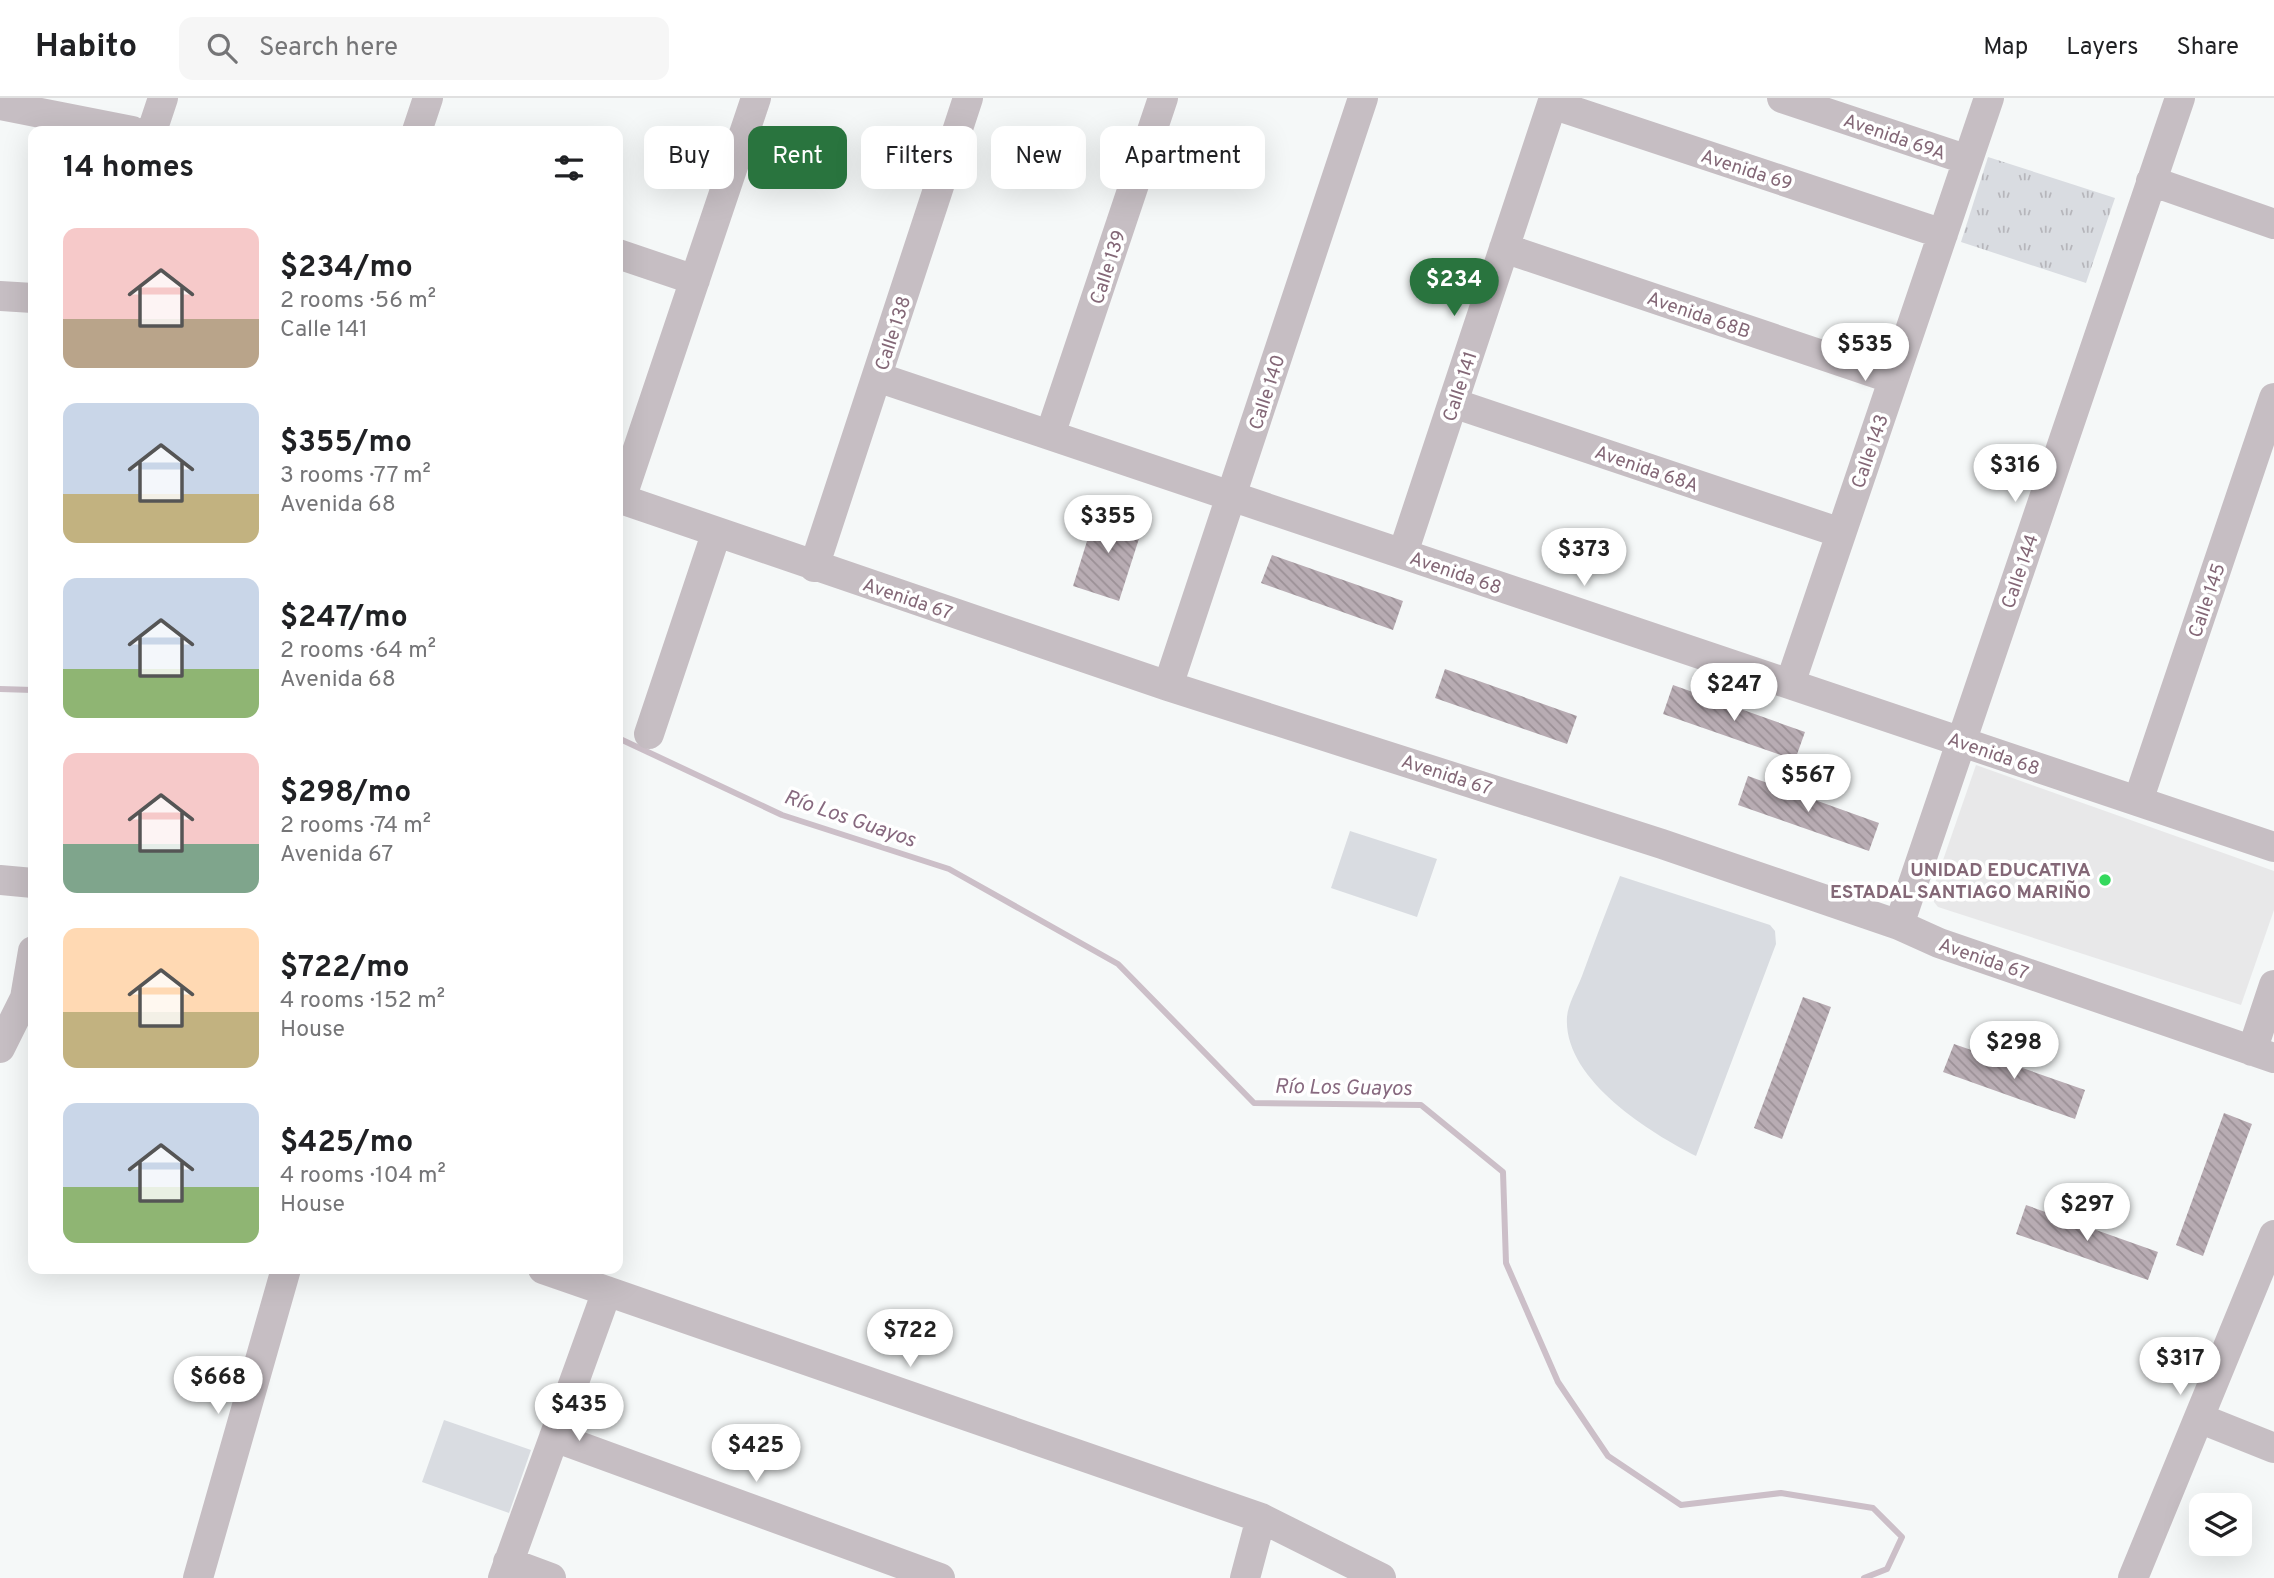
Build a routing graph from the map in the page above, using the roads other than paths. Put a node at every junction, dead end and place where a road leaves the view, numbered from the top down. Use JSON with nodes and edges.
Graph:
{"nodes":[{"id":1,"x":163,"y":98,"type":"edge"},
{"id":2,"x":428,"y":98,"type":"edge"},
{"id":3,"x":756,"y":98,"type":"edge"},
{"id":4,"x":968,"y":98,"type":"edge"},
{"id":5,"x":1163,"y":98,"type":"edge"},
{"id":6,"x":1363,"y":98,"type":"edge"},
{"id":7,"x":1782,"y":98,"type":"edge"},
{"id":8,"x":1989,"y":98,"type":"edge"},
{"id":9,"x":2179,"y":98,"type":"edge"},
{"id":10,"x":1553,"y":101,"type":"edge"},
{"id":11,"x":0,"y":105,"type":"edge"},
{"id":12,"x":107,"y":126,"type":"edge"},
{"id":13,"x":154,"y":126,"type":"edge"},
{"id":14,"x":419,"y":126,"type":"edge"},
{"id":15,"x":1968,"y":160,"type":"junction"},
{"id":16,"x":2151,"y":181,"type":"junction"},
{"id":17,"x":2274,"y":224,"type":"edge"},
{"id":18,"x":1943,"y":234,"type":"junction"},
{"id":19,"x":1504,"y":248,"type":"junction"},
{"id":20,"x":623,"y":256,"type":"edge"},
{"id":21,"x":695,"y":280,"type":"junction"},
{"id":22,"x":0,"y":296,"type":"edge"},
{"id":23,"x":28,"y":298,"type":"edge"},
{"id":24,"x":877,"y":377,"type":"junction"},
{"id":25,"x":1894,"y":379,"type":"junction"},
{"id":26,"x":1453,"y":403,"type":"junction"},
{"id":27,"x":2272,"y":411,"type":"edge"},
{"id":28,"x":1050,"y":435,"type":"junction"},
{"id":29,"x":623,"y":487,"type":"edge"},
{"id":30,"x":1231,"y":496,"type":"junction"},
{"id":31,"x":623,"y":500,"type":"edge"},
{"id":32,"x":1841,"y":533,"type":"junction"},
{"id":33,"x":716,"y":534,"type":"junction"},
{"id":34,"x":1403,"y":554,"type":"junction"},
{"id":35,"x":814,"y":566,"type":"junction"},
{"id":36,"x":1790,"y":684,"type":"junction"},
{"id":37,"x":1168,"y":686,"type":"junction"},
{"id":38,"x":649,"y":734,"type":"dead end"},
{"id":39,"x":1962,"y":742,"type":"junction"},
{"id":40,"x":2138,"y":801,"type":"junction"},
{"id":41,"x":2274,"y":847,"type":"edge"},
{"id":42,"x":0,"y":880,"type":"edge"},
{"id":43,"x":28,"y":883,"type":"edge"},
{"id":44,"x":1899,"y":925,"type":"junction"},
{"id":45,"x":2274,"y":985,"type":"edge"},
{"id":46,"x":28,"y":1000,"type":"edge"},
{"id":47,"x":0,"y":1048,"type":"edge"},
{"id":48,"x":2263,"y":1055,"type":"edge"},
{"id":49,"x":2273,"y":1237,"type":"edge"},
{"id":50,"x":285,"y":1274,"type":"edge"},
{"id":51,"x":558,"y":1274,"type":"edge"},
{"id":52,"x":607,"y":1291,"type":"junction"},
{"id":53,"x":2199,"y":1418,"type":"junction"},
{"id":54,"x":554,"y":1437,"type":"junction"},
{"id":55,"x":2274,"y":1447,"type":"edge"},
{"id":56,"x":1261,"y":1518,"type":"junction"},
{"id":57,"x":505,"y":1570,"type":"edge"},
{"id":58,"x":198,"y":1578,"type":"edge"},
{"id":59,"x":551,"y":1578,"type":"edge"},
{"id":60,"x":940,"y":1578,"type":"edge"},
{"id":61,"x":1245,"y":1578,"type":"edge"},
{"id":62,"x":1381,"y":1578,"type":"edge"},
{"id":63,"x":2133,"y":1578,"type":"edge"}],
"edges":[{"from":1,"to":13,"type":"street"},
{"from":2,"to":14,"type":"street"},
{"from":3,"to":21,"type":"street"},
{"from":4,"to":24,"type":"street","name":"Calle 138"},
{"from":5,"to":28,"type":"street","name":"Calle 139"},
{"from":6,"to":30,"type":"street","name":"Calle 140"},
{"from":7,"to":15,"type":"street","name":"Avenida 69A"},
{"from":8,"to":15,"type":"street","name":"Calle 143"},
{"from":9,"to":16,"type":"street","name":"Calle 144"},
{"from":10,"to":18,"type":"street","name":"Avenida 69"},
{"from":10,"to":19,"type":"street","name":"Calle 141"},
{"from":11,"to":12,"type":"street"},
{"from":15,"to":18,"type":"street","name":"Calle 143"},
{"from":16,"to":17,"type":"street"},
{"from":16,"to":39,"type":"street","name":"Calle 144"},
{"from":18,"to":25,"type":"street","name":"Calle 143"},
{"from":19,"to":25,"type":"street","name":"Avenida 68B"},
{"from":19,"to":26,"type":"street","name":"Calle 141"},
{"from":20,"to":21,"type":"street"},
{"from":21,"to":29,"type":"street"},
{"from":22,"to":23,"type":"street"},
{"from":24,"to":28,"type":"street","name":"Avenida 68"},
{"from":24,"to":35,"type":"street","name":"Calle 138"},
{"from":25,"to":32,"type":"street","name":"Calle 143"},
{"from":26,"to":32,"type":"street","name":"Avenida 68A"},
{"from":26,"to":34,"type":"street","name":"Calle 141"},
{"from":27,"to":40,"type":"street","name":"Calle 145"},
{"from":28,"to":30,"type":"street","name":"Avenida 68"},
{"from":30,"to":34,"type":"street","name":"Avenida 68"},
{"from":30,"to":37,"type":"street","name":"Calle 140"},
{"from":31,"to":33,"type":"street","name":"Avenida 67"},
{"from":32,"to":36,"type":"street","name":"Calle 143"},
{"from":33,"to":35,"type":"street","name":"Avenida 67"},
{"from":33,"to":38,"type":"street"},
{"from":34,"to":36,"type":"street","name":"Avenida 68"},
{"from":35,"to":37,"type":"street","name":"Avenida 67"},
{"from":36,"to":39,"type":"street","name":"Avenida 68"},
{"from":37,"to":44,"type":"street","name":"Avenida 67"},
{"from":39,"to":40,"type":"street","name":"Avenida 68"},
{"from":39,"to":44,"type":"street","name":"Calle 144"},
{"from":40,"to":41,"type":"street","name":"Avenida 68"},
{"from":42,"to":43,"type":"street"},
{"from":44,"to":48,"type":"street","name":"Avenida 67"},
{"from":45,"to":48,"type":"street"},
{"from":46,"to":47,"type":"street"},
{"from":49,"to":53,"type":"street"},
{"from":50,"to":58,"type":"street"},
{"from":51,"to":52,"type":"street"},
{"from":52,"to":54,"type":"street"},
{"from":52,"to":56,"type":"street"},
{"from":53,"to":55,"type":"street"},
{"from":53,"to":63,"type":"street"},
{"from":54,"to":57,"type":"street"},
{"from":54,"to":60,"type":"street"},
{"from":56,"to":61,"type":"street"},
{"from":56,"to":62,"type":"street"},
{"from":57,"to":59,"type":"street"}]}
